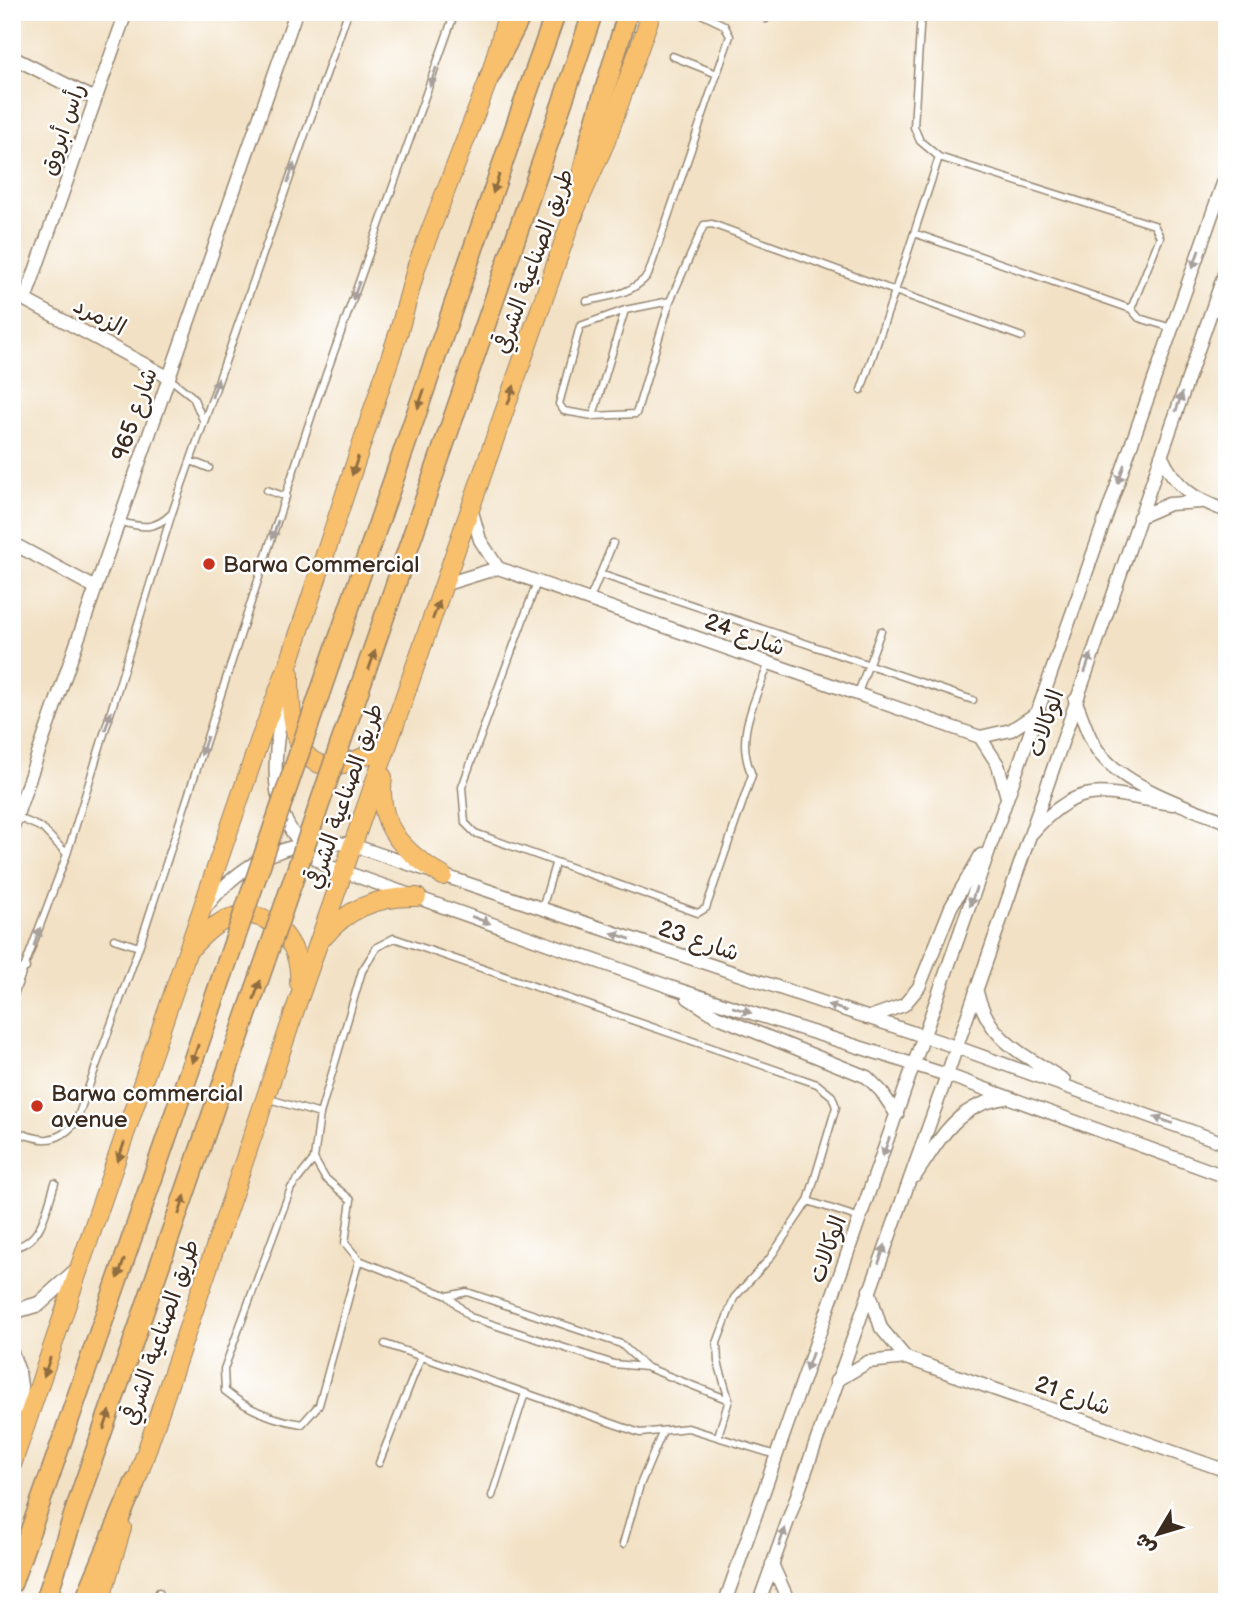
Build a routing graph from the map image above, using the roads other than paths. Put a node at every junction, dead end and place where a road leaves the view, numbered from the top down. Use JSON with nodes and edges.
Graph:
{"nodes":[{"id":1,"x":126,"y":12,"type":"edge"},
{"id":2,"x":296,"y":12,"type":"edge"},
{"id":3,"x":348,"y":12,"type":"edge"},
{"id":4,"x":455,"y":12,"type":"edge"},
{"id":5,"x":508,"y":12,"type":"edge"},
{"id":6,"x":523,"y":12,"type":"edge"},
{"id":7,"x":556,"y":12,"type":"edge"},
{"id":8,"x":593,"y":12,"type":"edge"},
{"id":9,"x":628,"y":12,"type":"edge"},
{"id":10,"x":697,"y":12,"type":"edge"},
{"id":11,"x":921,"y":12,"type":"edge"},
{"id":12,"x":654,"y":16,"type":"edge"},
{"id":13,"x":672,"y":56,"type":"dead end"},
{"id":14,"x":12,"y":57,"type":"edge"},
{"id":15,"x":717,"y":74,"type":"junction"},
{"id":16,"x":490,"y":76,"type":"junction"},
{"id":17,"x":95,"y":99,"type":"junction"},
{"id":18,"x":939,"y":157,"type":"junction"},
{"id":19,"x":1227,"y":172,"type":"edge"},
{"id":20,"x":573,"y":215,"type":"junction"},
{"id":21,"x":914,"y":233,"type":"junction"},
{"id":22,"x":1227,"y":266,"type":"edge"},
{"id":23,"x":895,"y":291,"type":"junction"},
{"id":24,"x":12,"y":293,"type":"edge"},
{"id":25,"x":25,"y":300,"type":"junction"},
{"id":26,"x":587,"y":301,"type":"dead end"},
{"id":27,"x":670,"y":301,"type":"junction"},
{"id":28,"x":1132,"y":309,"type":"junction"},
{"id":29,"x":625,"y":310,"type":"junction"},
{"id":30,"x":1172,"y":328,"type":"junction"},
{"id":31,"x":1022,"y":337,"type":"dead end"},
{"id":32,"x":168,"y":377,"type":"junction"},
{"id":33,"x":861,"y":390,"type":"dead end"},
{"id":34,"x":593,"y":416,"type":"junction"},
{"id":35,"x":203,"y":422,"type":"junction"},
{"id":36,"x":1161,"y":455,"type":"junction"},
{"id":37,"x":191,"y":461,"type":"junction"},
{"id":38,"x":209,"y":468,"type":"dead end"},
{"id":39,"x":267,"y":490,"type":"dead end"},
{"id":40,"x":286,"y":497,"type":"junction"},
{"id":41,"x":1201,"y":502,"type":"junction"},
{"id":42,"x":471,"y":508,"type":"junction"},
{"id":43,"x":1227,"y":511,"type":"edge"},
{"id":44,"x":172,"y":513,"type":"junction"},
{"id":45,"x":1139,"y":517,"type":"junction"},
{"id":46,"x":119,"y":522,"type":"junction"},
{"id":47,"x":12,"y":543,"type":"edge"},
{"id":48,"x":613,"y":543,"type":"dead end"},
{"id":49,"x":498,"y":568,"type":"junction"},
{"id":50,"x":600,"y":574,"type":"junction"},
{"id":51,"x":537,"y":582,"type":"junction"},
{"id":52,"x":446,"y":584,"type":"junction"},
{"id":53,"x":96,"y":588,"type":"junction"},
{"id":54,"x":589,"y":601,"type":"junction"},
{"id":55,"x":881,"y":631,"type":"dead end"},
{"id":56,"x":290,"y":660,"type":"junction"},
{"id":57,"x":768,"y":665,"type":"junction"},
{"id":58,"x":868,"y":666,"type":"junction"},
{"id":59,"x":857,"y":695,"type":"junction"},
{"id":60,"x":973,"y":700,"type":"dead end"},
{"id":61,"x":1075,"y":701,"type":"junction"},
{"id":62,"x":1037,"y":713,"type":"junction"},
{"id":63,"x":981,"y":737,"type":"junction"},
{"id":64,"x":388,"y":743,"type":"junction"},
{"id":65,"x":1007,"y":797,"type":"junction"},
{"id":66,"x":1184,"y":806,"type":"junction"},
{"id":67,"x":17,"y":817,"type":"junction"},
{"id":68,"x":1227,"y":822,"type":"edge"},
{"id":69,"x":12,"y":830,"type":"edge"},
{"id":70,"x":995,"y":831,"type":"junction"},
{"id":71,"x":1028,"y":839,"type":"junction"},
{"id":72,"x":300,"y":845,"type":"junction"},
{"id":73,"x":352,"y":845,"type":"junction"},
{"id":74,"x":67,"y":854,"type":"junction"},
{"id":75,"x":555,"y":864,"type":"junction"},
{"id":76,"x":343,"y":871,"type":"junction"},
{"id":77,"x":443,"y":876,"type":"junction"},
{"id":78,"x":417,"y":897,"type":"junction"},
{"id":79,"x":542,"y":909,"type":"junction"},
{"id":80,"x":202,"y":912,"type":"junction"},
{"id":81,"x":45,"y":914,"type":"junction"},
{"id":82,"x":54,"y":918,"type":"dead end"},
{"id":83,"x":114,"y":939,"type":"dead end"},
{"id":84,"x":139,"y":947,"type":"junction"},
{"id":85,"x":190,"y":948,"type":"junction"},
{"id":86,"x":316,"y":948,"type":"junction"},
{"id":87,"x":26,"y":968,"type":"junction"},
{"id":88,"x":12,"y":970,"type":"edge"},
{"id":89,"x":673,"y":988,"type":"junction"},
{"id":90,"x":976,"y":989,"type":"junction"},
{"id":91,"x":12,"y":1000,"type":"edge"},
{"id":92,"x":296,"y":1007,"type":"junction"},
{"id":93,"x":867,"y":1018,"type":"junction"},
{"id":94,"x":925,"y":1037,"type":"junction"},
{"id":95,"x":956,"y":1047,"type":"junction"},
{"id":96,"x":915,"y":1065,"type":"junction"},
{"id":97,"x":947,"y":1075,"type":"junction"},
{"id":98,"x":1082,"y":1091,"type":"junction"},
{"id":99,"x":265,"y":1097,"type":"junction"},
{"id":100,"x":1009,"y":1097,"type":"junction"},
{"id":101,"x":320,"y":1114,"type":"junction"},
{"id":102,"x":897,"y":1115,"type":"junction"},
{"id":103,"x":12,"y":1130,"type":"edge"},
{"id":104,"x":1227,"y":1144,"type":"edge"},
{"id":105,"x":314,"y":1159,"type":"junction"},
{"id":106,"x":1227,"y":1177,"type":"edge"},
{"id":107,"x":55,"y":1183,"type":"dead end"},
{"id":108,"x":903,"y":1194,"type":"junction"},
{"id":109,"x":808,"y":1201,"type":"junction"},
{"id":110,"x":860,"y":1218,"type":"junction"},
{"id":111,"x":12,"y":1247,"type":"edge"},
{"id":112,"x":359,"y":1261,"type":"junction"},
{"id":113,"x":82,"y":1264,"type":"junction"},
{"id":114,"x":869,"y":1290,"type":"junction"},
{"id":115,"x":448,"y":1296,"type":"junction"},
{"id":116,"x":12,"y":1312,"type":"edge"},
{"id":117,"x":385,"y":1344,"type":"dead end"},
{"id":118,"x":12,"y":1355,"type":"edge"},
{"id":119,"x":421,"y":1357,"type":"junction"},
{"id":120,"x":906,"y":1358,"type":"junction"},
{"id":121,"x":646,"y":1367,"type":"junction"},
{"id":122,"x":836,"y":1381,"type":"junction"},
{"id":123,"x":525,"y":1393,"type":"junction"},
{"id":124,"x":729,"y":1400,"type":"junction"},
{"id":125,"x":26,"y":1427,"type":"junction"},
{"id":126,"x":662,"y":1433,"type":"junction"},
{"id":127,"x":718,"y":1436,"type":"junction"},
{"id":128,"x":776,"y":1455,"type":"junction"},
{"id":129,"x":379,"y":1463,"type":"dead end"},
{"id":130,"x":12,"y":1465,"type":"edge"},
{"id":131,"x":1227,"y":1471,"type":"edge"},
{"id":132,"x":135,"y":1482,"type":"junction"},
{"id":133,"x":492,"y":1496,"type":"dead end"},
{"id":134,"x":622,"y":1544,"type":"dead end"},
{"id":135,"x":772,"y":1564,"type":"junction"},
{"id":136,"x":12,"y":1583,"type":"edge"},
{"id":137,"x":159,"y":1592,"type":"dead end"},
{"id":138,"x":45,"y":1602,"type":"edge"},
{"id":139,"x":84,"y":1602,"type":"edge"},
{"id":140,"x":100,"y":1602,"type":"edge"},
{"id":141,"x":156,"y":1602,"type":"edge"},
{"id":142,"x":724,"y":1602,"type":"edge"},
{"id":143,"x":759,"y":1602,"type":"edge"},
{"id":144,"x":789,"y":1602,"type":"edge"}],
"edges":[{"from":1,"to":17,"type":"street","name":"رأس أبروق"},
{"from":2,"to":32,"type":"street","name":"شارع 965"},
{"from":35,"to":3,"type":"lane","one_way":true},
{"from":4,"to":40,"type":"lane","one_way":true},
{"from":5,"to":16,"type":"main road"},
{"from":6,"to":16,"type":"highway"},
{"from":7,"to":136,"type":"highway","one_way":true,"bridge":true},
{"from":138,"to":8,"type":"highway","name":"طريق الصناعية الشرقي","one_way":true,"bridge":true},
{"from":9,"to":20,"type":"highway"},
{"from":10,"to":15,"type":"lane"},
{"from":11,"to":18,"type":"lane"},
{"from":12,"to":20,"type":"main road","name":"طريق الصناعية الشرقي"},
{"from":13,"to":15,"type":"lane"},
{"from":14,"to":17,"type":"street"},
{"from":15,"to":26,"type":"lane"},
{"from":16,"to":56,"type":"main road","one_way":true},
{"from":17,"to":25,"type":"street","name":"رأس أبروق"},
{"from":18,"to":21,"type":"lane"},
{"from":18,"to":28,"type":"lane"},
{"from":19,"to":30,"type":"street","name":"الوكالات","one_way":true},
{"from":42,"to":20,"type":"main road","name":"طريق الصناعية الشرقي","one_way":true},
{"from":21,"to":23,"type":"lane"},
{"from":21,"to":28,"type":"lane"},
{"from":36,"to":22,"type":"street","name":"الوكالات","one_way":true},
{"from":23,"to":27,"type":"lane"},
{"from":23,"to":31,"type":"lane"},
{"from":23,"to":33,"type":"lane"},
{"from":24,"to":25,"type":"street","name":"الزمرد"},
{"from":25,"to":32,"type":"street","name":"الزمرد"},
{"from":27,"to":29,"type":"lane"},
{"from":27,"to":34,"type":"lane"},
{"from":28,"to":30,"type":"lane"},
{"from":29,"to":34,"type":"lane"},
{"from":29,"to":34,"type":"lane"},
{"from":30,"to":62,"type":"street","name":"الوكالات","one_way":true},
{"from":32,"to":35,"type":"lane"},
{"from":32,"to":46,"type":"street","name":"شارع 965"},
{"from":35,"to":37,"type":"lane"},
{"from":36,"to":41,"type":"street"},
{"from":36,"to":45,"type":"street","name":"الوكالات"},
{"from":37,"to":38,"type":"lane"},
{"from":37,"to":44,"type":"lane"},
{"from":39,"to":40,"type":"lane"},
{"from":40,"to":84,"type":"lane","one_way":true},
{"from":41,"to":43,"type":"street"},
{"from":41,"to":45,"type":"street"},
{"from":42,"to":49,"type":"street"},
{"from":42,"to":52,"type":"main road","name":"طريق الصناعية الشرقي"},
{"from":44,"to":46,"type":"lane"},
{"from":74,"to":44,"type":"lane","one_way":true},
{"from":61,"to":45,"type":"street","name":"الوكالات","one_way":true},
{"from":46,"to":53,"type":"street","name":"شارع 965"},
{"from":47,"to":53,"type":"street"},
{"from":48,"to":50,"type":"lane"},
{"from":49,"to":51,"type":"street","name":"شارع 24"},
{"from":49,"to":52,"type":"street"},
{"from":50,"to":54,"type":"lane"},
{"from":50,"to":58,"type":"lane"},
{"from":51,"to":54,"type":"street","name":"شارع 24"},
{"from":51,"to":75,"type":"lane"},
{"from":64,"to":52,"type":"main road","name":"طريق الصناعية الشرقي","one_way":true},
{"from":53,"to":67,"type":"street","name":"شارع 965"},
{"from":54,"to":57,"type":"street","name":"شارع 24"},
{"from":55,"to":58,"type":"lane"},
{"from":56,"to":64,"type":"main road"},
{"from":56,"to":72,"type":"street"},
{"from":56,"to":80,"type":"main road"},
{"from":57,"to":59,"type":"street","name":"شارع 24"},
{"from":57,"to":75,"type":"lane"},
{"from":58,"to":59,"type":"lane"},
{"from":58,"to":60,"type":"lane"},
{"from":59,"to":63,"type":"street","name":"شارع 24"},
{"from":61,"to":66,"type":"street"},
{"from":61,"to":71,"type":"street","name":"الوكالات"},
{"from":62,"to":63,"type":"street"},
{"from":62,"to":65,"type":"street","name":"الوكالات"},
{"from":63,"to":65,"type":"street"},
{"from":64,"to":73,"type":"main road","name":"طريق الصناعية الشرقي"},
{"from":64,"to":77,"type":"main road"},
{"from":65,"to":70,"type":"street","name":"الوكالات"},
{"from":66,"to":68,"type":"street"},
{"from":66,"to":71,"type":"street"},
{"from":67,"to":69,"type":"street","name":"شارع 965"},
{"from":67,"to":74,"type":"lane"},
{"from":70,"to":93,"type":"street","name":"الوكالات"},
{"from":70,"to":94,"type":"street","name":"الوكالات","one_way":true},
{"from":71,"to":90,"type":"street","name":"الوكالات"},
{"from":72,"to":73,"type":"street","name":"شارع 23"},
{"from":72,"to":76,"type":"street"},
{"from":72,"to":80,"type":"street","name":"شارع 23"},
{"from":73,"to":76,"type":"main road","name":"طريق الصناعية الشرقي"},
{"from":73,"to":77,"type":"street","name":"شارع 23"},
{"from":74,"to":81,"type":"lane"},
{"from":75,"to":79,"type":"lane"},
{"from":76,"to":78,"type":"street"},
{"from":76,"to":86,"type":"main road","name":"طريق الصناعية الشرقي"},
{"from":77,"to":79,"type":"street","name":"شارع 23"},
{"from":78,"to":86,"type":"main road"},
{"from":78,"to":89,"type":"street","one_way":true},
{"from":93,"to":79,"type":"street","name":"شارع 23","one_way":true},
{"from":80,"to":85,"type":"main road"},
{"from":81,"to":82,"type":"lane"},
{"from":87,"to":81,"type":"lane","one_way":true},
{"from":83,"to":84,"type":"lane"},
{"from":84,"to":103,"type":"lane"},
{"from":85,"to":92,"type":"main road"},
{"from":85,"to":113,"type":"main road","one_way":true},
{"from":86,"to":92,"type":"main road","name":"طريق الصناعية الشرقي"},
{"from":87,"to":88,"type":"lane"},
{"from":87,"to":91,"type":"lane"},
{"from":89,"to":96,"type":"street","one_way":true},
{"from":89,"to":102,"type":"street"},
{"from":90,"to":95,"type":"street","name":"الوكالات"},
{"from":90,"to":98,"type":"street","name":"شارع 23"},
{"from":92,"to":99,"type":"main road","name":"طريق الصناعية الشرقي"},
{"from":93,"to":94,"type":"street","name":"شارع 23"},
{"from":94,"to":95,"type":"street","name":"شارع 23"},
{"from":94,"to":96,"type":"street","name":"الوكالات"},
{"from":95,"to":97,"type":"street","name":"الوكالات"},
{"from":95,"to":98,"type":"street","name":"شارع 23"},
{"from":96,"to":97,"type":"street"},
{"from":96,"to":102,"type":"street","name":"الوكالات"},
{"from":97,"to":100,"type":"street"},
{"from":97,"to":108,"type":"street","name":"الوكالات"},
{"from":104,"to":98,"type":"street","name":"شارع 23","one_way":true},
{"from":99,"to":101,"type":"lane"},
{"from":99,"to":132,"type":"main road","name":"طريق الصناعية الشرقي"},
{"from":100,"to":106,"type":"street"},
{"from":100,"to":108,"type":"street","name":"الوكالات"},
{"from":101,"to":105,"type":"lane"},
{"from":101,"to":109,"type":"lane"},
{"from":102,"to":110,"type":"street","name":"الوكالات","one_way":true},
{"from":105,"to":112,"type":"lane"},
{"from":105,"to":112,"type":"lane"},
{"from":107,"to":111,"type":"lane"},
{"from":114,"to":108,"type":"street","name":"الوكالات","one_way":true},
{"from":109,"to":110,"type":"lane"},
{"from":109,"to":124,"type":"lane"},
{"from":110,"to":128,"type":"street","name":"الوكالات","one_way":true},
{"from":112,"to":115,"type":"lane"},
{"from":113,"to":116,"type":"street"},
{"from":113,"to":125,"type":"main road","one_way":true},
{"from":114,"to":120,"type":"street"},
{"from":114,"to":122,"type":"street","name":"الوكالات"},
{"from":115,"to":121,"type":"lane"},
{"from":115,"to":121,"type":"lane"},
{"from":117,"to":119,"type":"lane"},
{"from":118,"to":125,"type":"street"},
{"from":119,"to":123,"type":"lane"},
{"from":119,"to":129,"type":"lane"},
{"from":120,"to":122,"type":"street","name":"شارع 21"},
{"from":120,"to":131,"type":"street","name":"شارع 21"},
{"from":121,"to":124,"type":"lane"},
{"from":135,"to":122,"type":"street","name":"الوكالات","one_way":true},
{"from":123,"to":126,"type":"lane"},
{"from":123,"to":133,"type":"lane"},
{"from":124,"to":127,"type":"lane"},
{"from":125,"to":130,"type":"main road"},
{"from":126,"to":127,"type":"lane"},
{"from":126,"to":134,"type":"lane"},
{"from":127,"to":128,"type":"lane"},
{"from":128,"to":142,"type":"street","name":"الوكالات"},
{"from":132,"to":139,"type":"highway"},
{"from":132,"to":140,"type":"main road","name":"طريق الصناعية الشرقي"},
{"from":135,"to":143,"type":"street","name":"الوكالات"},
{"from":135,"to":144,"type":"street"},
{"from":137,"to":141,"type":"lane"}]}
